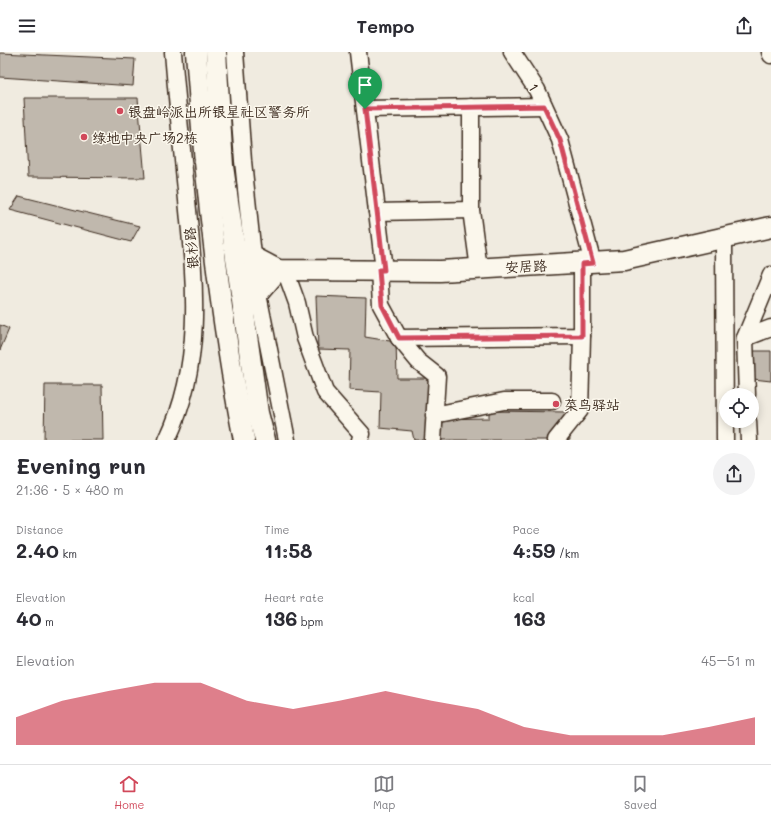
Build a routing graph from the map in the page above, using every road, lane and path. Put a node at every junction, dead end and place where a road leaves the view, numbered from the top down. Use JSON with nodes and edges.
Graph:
{"nodes":[{"id":1,"x":173,"y":52,"type":"edge"},
{"id":2,"x":196,"y":52,"type":"edge"},
{"id":3,"x":216,"y":52,"type":"edge"},
{"id":4,"x":235,"y":52,"type":"edge"},
{"id":5,"x":358,"y":52,"type":"edge"},
{"id":6,"x":512,"y":52,"type":"edge"},
{"id":7,"x":770,"y":52,"type":"edge"},
{"id":8,"x":771,"y":55,"type":"edge"},
{"id":9,"x":544,"y":106,"type":"junction"},
{"id":10,"x":471,"y":107,"type":"junction"},
{"id":11,"x":365,"y":109,"type":"junction"},
{"id":12,"x":471,"y":210,"type":"junction"},
{"id":13,"x":377,"y":212,"type":"junction"},
{"id":14,"x":771,"y":227,"type":"edge"},
{"id":15,"x":724,"y":238,"type":"junction"},
{"id":16,"x":234,"y":247,"type":"junction"},
{"id":17,"x":254,"y":257,"type":"junction"},
{"id":18,"x":588,"y":263,"type":"junction"},
{"id":19,"x":479,"y":269,"type":"junction"},
{"id":20,"x":281,"y":270,"type":"junction"},
{"id":21,"x":382,"y":270,"type":"junction"},
{"id":22,"x":771,"y":275,"type":"edge"},
{"id":23,"x":258,"y":292,"type":"junction"},
{"id":24,"x":243,"y":311,"type":"junction"},
{"id":25,"x":771,"y":328,"type":"edge"},
{"id":26,"x":582,"y":336,"type":"junction"},
{"id":27,"x":399,"y":338,"type":"junction"},
{"id":28,"x":745,"y":338,"type":"junction"},
{"id":29,"x":747,"y":388,"type":"edge"},
{"id":30,"x":552,"y":401,"type":"dead end"},
{"id":31,"x":434,"y":415,"type":"junction"},
{"id":32,"x":748,"y":428,"type":"edge"},
{"id":33,"x":363,"y":438,"type":"edge"},
{"id":34,"x":167,"y":440,"type":"edge"},
{"id":35,"x":244,"y":440,"type":"edge"},
{"id":36,"x":265,"y":440,"type":"edge"},
{"id":37,"x":287,"y":440,"type":"edge"},
{"id":38,"x":433,"y":440,"type":"edge"},
{"id":39,"x":556,"y":440,"type":"edge"},
{"id":40,"x":725,"y":440,"type":"edge"},
{"id":41,"x":748,"y":440,"type":"edge"}],
"edges":[{"from":1,"to":34,"type":"street","name":"银杉路"},
{"from":2,"to":35,"type":"main road","name":"银杉路"},
{"from":3,"to":16,"type":"main road"},
{"from":4,"to":17,"type":"street"},
{"from":5,"to":11,"type":"street"},
{"from":6,"to":9,"type":"street","name":"1"},
{"from":7,"to":8,"type":"street"},
{"from":9,"to":10,"type":"street"},
{"from":9,"to":18,"type":"street","name":"1"},
{"from":10,"to":11,"type":"street"},
{"from":10,"to":12,"type":"street"},
{"from":11,"to":13,"type":"street"},
{"from":12,"to":13,"type":"street"},
{"from":12,"to":19,"type":"street"},
{"from":13,"to":21,"type":"street"},
{"from":14,"to":15,"type":"main road","name":"安居路"},
{"from":15,"to":18,"type":"main road","name":"安居路"},
{"from":15,"to":40,"type":"street"},
{"from":16,"to":17,"type":"main road"},
{"from":16,"to":24,"type":"main road"},
{"from":17,"to":20,"type":"main road"},
{"from":17,"to":23,"type":"street"},
{"from":18,"to":19,"type":"main road","name":"安居路"},
{"from":18,"to":26,"type":"street","name":"1"},
{"from":19,"to":21,"type":"main road","name":"安居路"},
{"from":20,"to":21,"type":"main road","name":"安居路"},
{"from":20,"to":23,"type":"main road"},
{"from":20,"to":33,"type":"street"},
{"from":21,"to":27,"type":"street"},
{"from":22,"to":28,"type":"street"},
{"from":23,"to":24,"type":"main road"},
{"from":23,"to":37,"type":"street"},
{"from":24,"to":36,"type":"main road"},
{"from":25,"to":28,"type":"street"},
{"from":26,"to":27,"type":"street"},
{"from":26,"to":39,"type":"street","name":"1"},
{"from":27,"to":31,"type":"street"},
{"from":28,"to":29,"type":"street"},
{"from":30,"to":31,"type":"street"},
{"from":31,"to":38,"type":"street"},
{"from":32,"to":41,"type":"street"}]}
